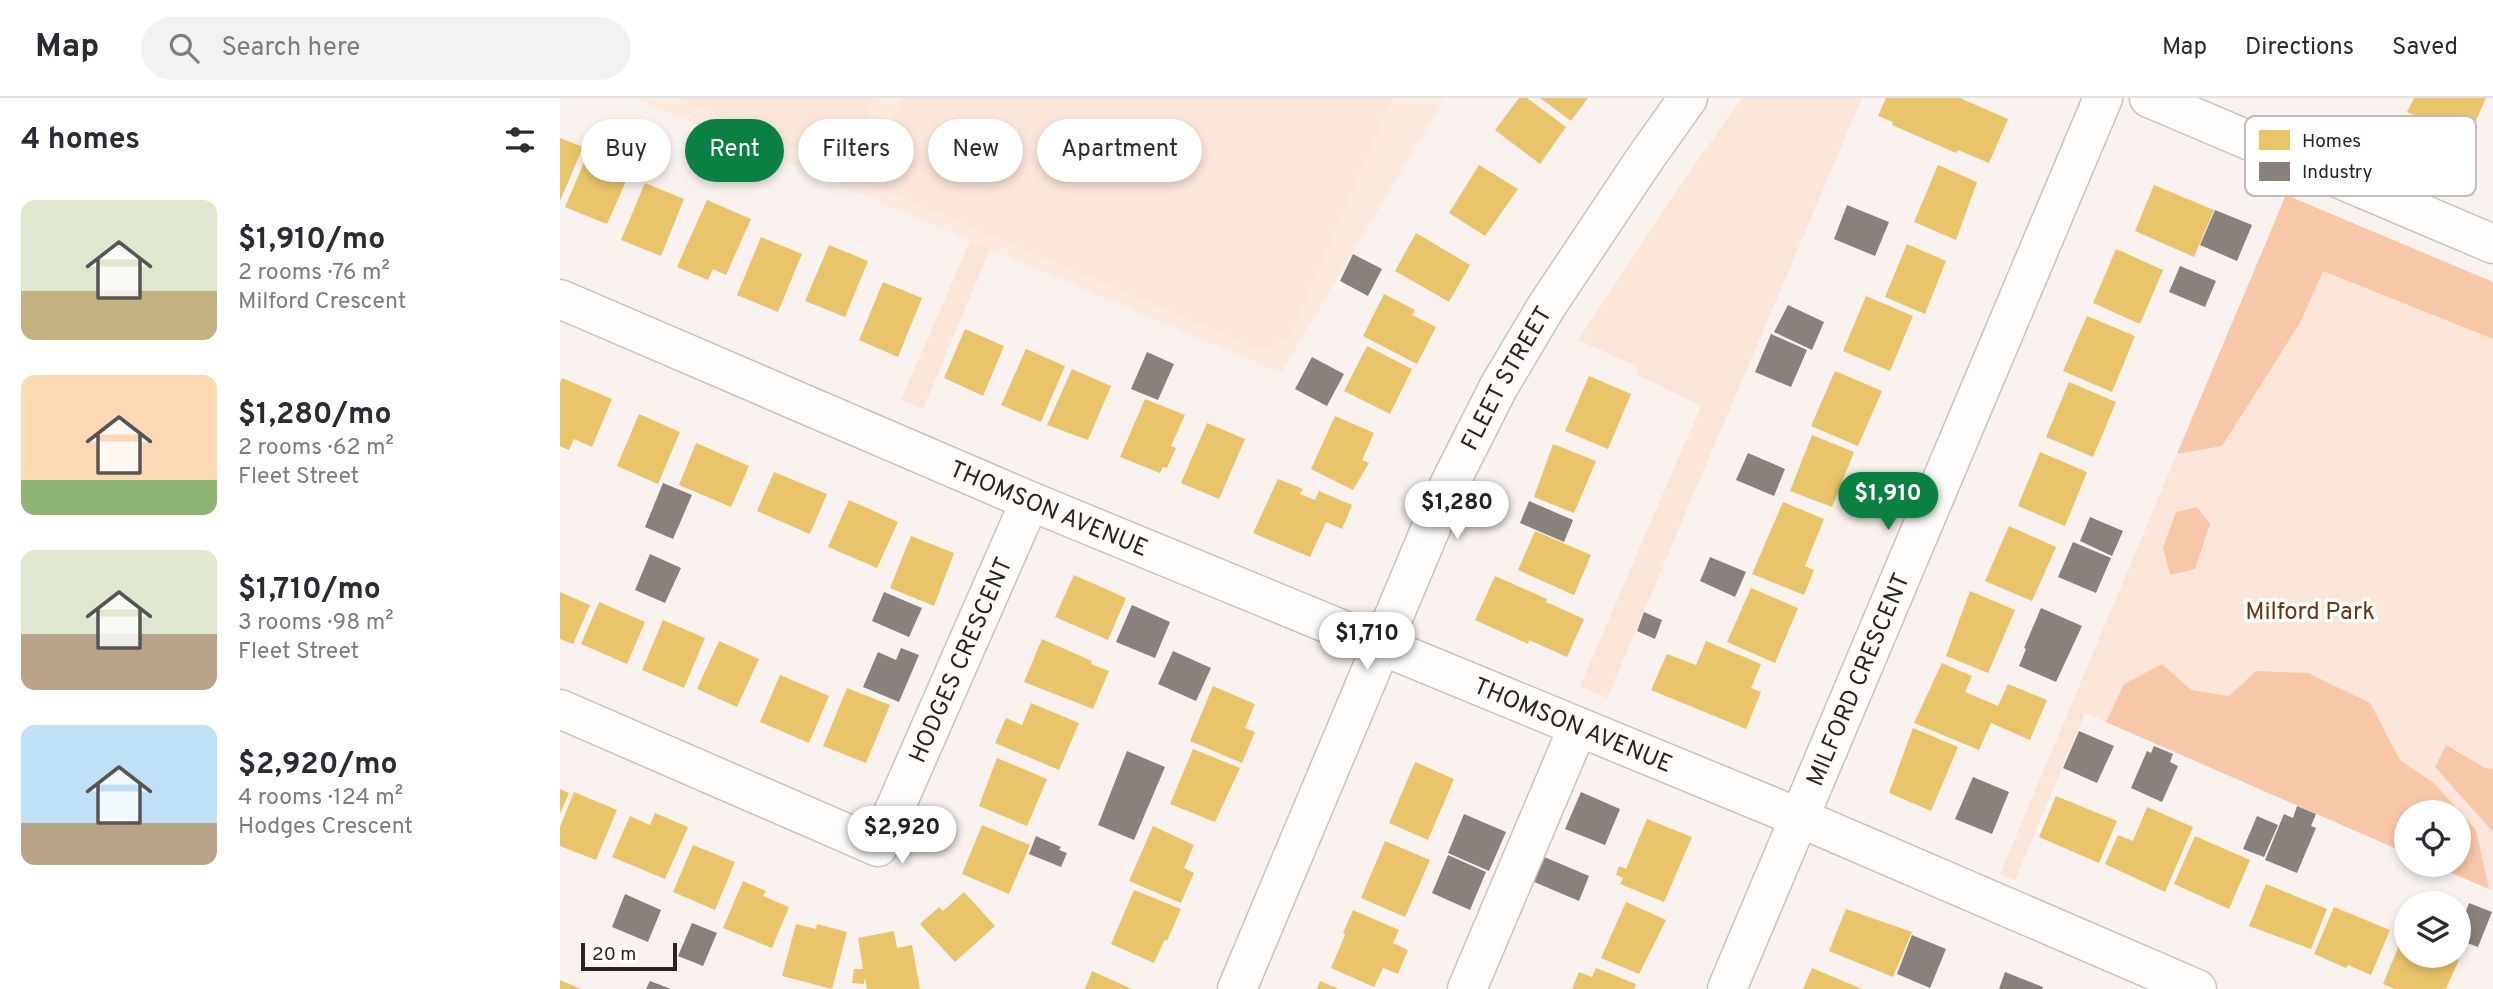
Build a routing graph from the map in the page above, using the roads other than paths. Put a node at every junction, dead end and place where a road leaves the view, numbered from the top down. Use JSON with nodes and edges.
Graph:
{"nodes":[{"id":1,"x":1688,"y":98,"type":"edge"},
{"id":2,"x":2103,"y":98,"type":"edge"},
{"id":3,"x":2149,"y":98,"type":"edge"},
{"id":4,"x":2245,"y":139,"type":"edge"},
{"id":5,"x":2380,"y":196,"type":"edge"},
{"id":6,"x":2493,"y":244,"type":"edge"},
{"id":7,"x":560,"y":299,"type":"edge"},
{"id":8,"x":1030,"y":501,"type":"junction"},
{"id":9,"x":1381,"y":645,"type":"junction"},
{"id":10,"x":560,"y":709,"type":"edge"},
{"id":11,"x":1578,"y":727,"type":"junction"},
{"id":12,"x":1800,"y":818,"type":"junction"},
{"id":13,"x":1237,"y":989,"type":"edge"},
{"id":14,"x":1467,"y":989,"type":"edge"},
{"id":15,"x":1727,"y":989,"type":"edge"},
{"id":16,"x":2197,"y":989,"type":"edge"}],
"edges":[{"from":1,"to":9,"type":"street","name":"FLEET STREET"},
{"from":2,"to":12,"type":"street","name":"MILFORD CRESCENT"},
{"from":3,"to":4,"type":"street"},
{"from":5,"to":6,"type":"street"},
{"from":7,"to":8,"type":"street","name":"THOMSON AVENUE"},
{"from":8,"to":9,"type":"street","name":"THOMSON AVENUE"},
{"from":8,"to":10,"type":"street","name":"HODGES CRESCENT"},
{"from":9,"to":11,"type":"street","name":"THOMSON AVENUE"},
{"from":9,"to":13,"type":"street","name":"FLEET STREET"},
{"from":11,"to":12,"type":"street","name":"THOMSON AVENUE"},
{"from":11,"to":14,"type":"street"},
{"from":12,"to":15,"type":"street","name":"MILFORD CRESCENT"},
{"from":12,"to":16,"type":"street","name":"THOMSON AVENUE"}]}
